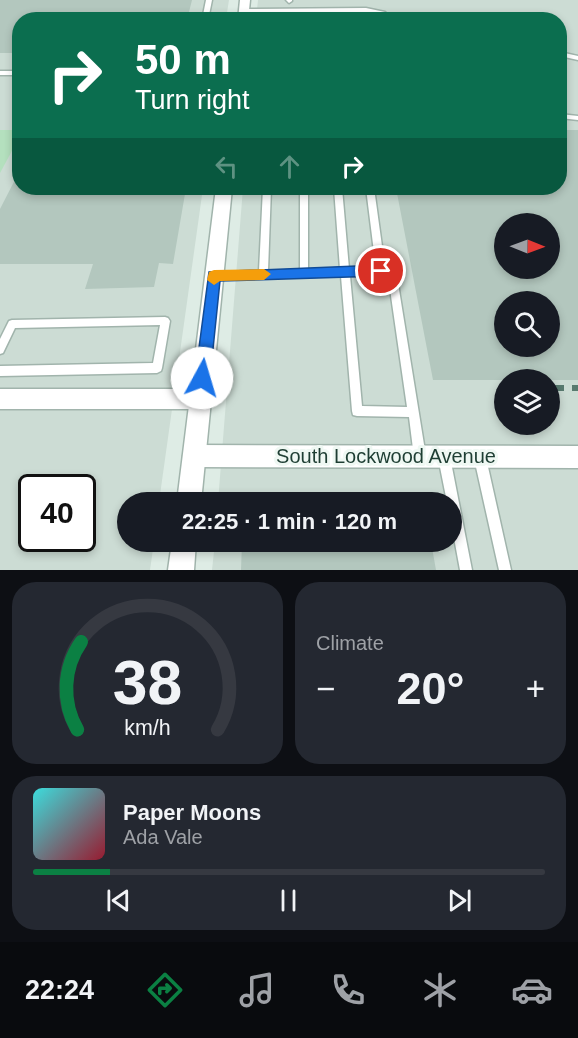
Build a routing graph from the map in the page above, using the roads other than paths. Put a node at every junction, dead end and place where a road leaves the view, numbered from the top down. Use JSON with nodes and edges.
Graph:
{"nodes":[{"id":1,"x":244,"y":10,"type":"edge"},
{"id":2,"x":377,"y":12,"type":"edge"},
{"id":3,"x":223,"y":195,"type":"edge"},
{"id":4,"x":267,"y":195,"type":"edge"},
{"id":5,"x":304,"y":195,"type":"edge"},
{"id":6,"x":339,"y":195,"type":"edge"},
{"id":7,"x":371,"y":195,"type":"edge"},
{"id":8,"x":381,"y":271,"type":"junction"},
{"id":9,"x":347,"y":272,"type":"junction"},
{"id":10,"x":304,"y":273,"type":"junction"},
{"id":11,"x":263,"y":274,"type":"junction"},
{"id":12,"x":214,"y":276,"type":"junction"},
{"id":13,"x":0,"y":350,"type":"edge"},
{"id":14,"x":0,"y":371,"type":"edge"},
{"id":15,"x":0,"y":399,"type":"edge"},
{"id":16,"x":200,"y":399,"type":"junction"},
{"id":17,"x":414,"y":412,"type":"junction"},
{"id":18,"x":194,"y":456,"type":"junction"},
{"id":19,"x":444,"y":456,"type":"junction"},
{"id":20,"x":420,"y":457,"type":"junction"},
{"id":21,"x":480,"y":457,"type":"junction"},
{"id":22,"x":578,"y":457,"type":"edge"},
{"id":23,"x":190,"y":492,"type":"edge"},
{"id":24,"x":183,"y":552,"type":"edge"},
{"id":25,"x":181,"y":570,"type":"edge"},
{"id":26,"x":466,"y":570,"type":"edge"},
{"id":27,"x":505,"y":570,"type":"edge"}],
"edges":[{"from":1,"to":2,"type":"lane"},
{"from":3,"to":12,"type":"street"},
{"from":4,"to":11,"type":"lane"},
{"from":5,"to":10,"type":"lane"},
{"from":6,"to":9,"type":"lane"},
{"from":7,"to":8,"type":"lane"},
{"from":8,"to":9,"type":"lane"},
{"from":8,"to":17,"type":"lane"},
{"from":9,"to":10,"type":"lane"},
{"from":9,"to":17,"type":"lane"},
{"from":10,"to":11,"type":"lane"},
{"from":11,"to":12,"type":"lane"},
{"from":12,"to":16,"type":"street"},
{"from":13,"to":14,"type":"lane"},
{"from":15,"to":16,"type":"street"},
{"from":16,"to":18,"type":"street"},
{"from":17,"to":20,"type":"lane"},
{"from":18,"to":20,"type":"street","name":"South Lockwood Avenue"},
{"from":18,"to":23,"type":"street"},
{"from":19,"to":20,"type":"street","name":"South Lockwood Avenue"},
{"from":19,"to":21,"type":"street","name":"South Lockwood Avenue"},
{"from":19,"to":26,"type":"lane"},
{"from":21,"to":22,"type":"street","name":"South Lockwood Avenue"},
{"from":21,"to":27,"type":"lane"},
{"from":24,"to":25,"type":"street"}]}
